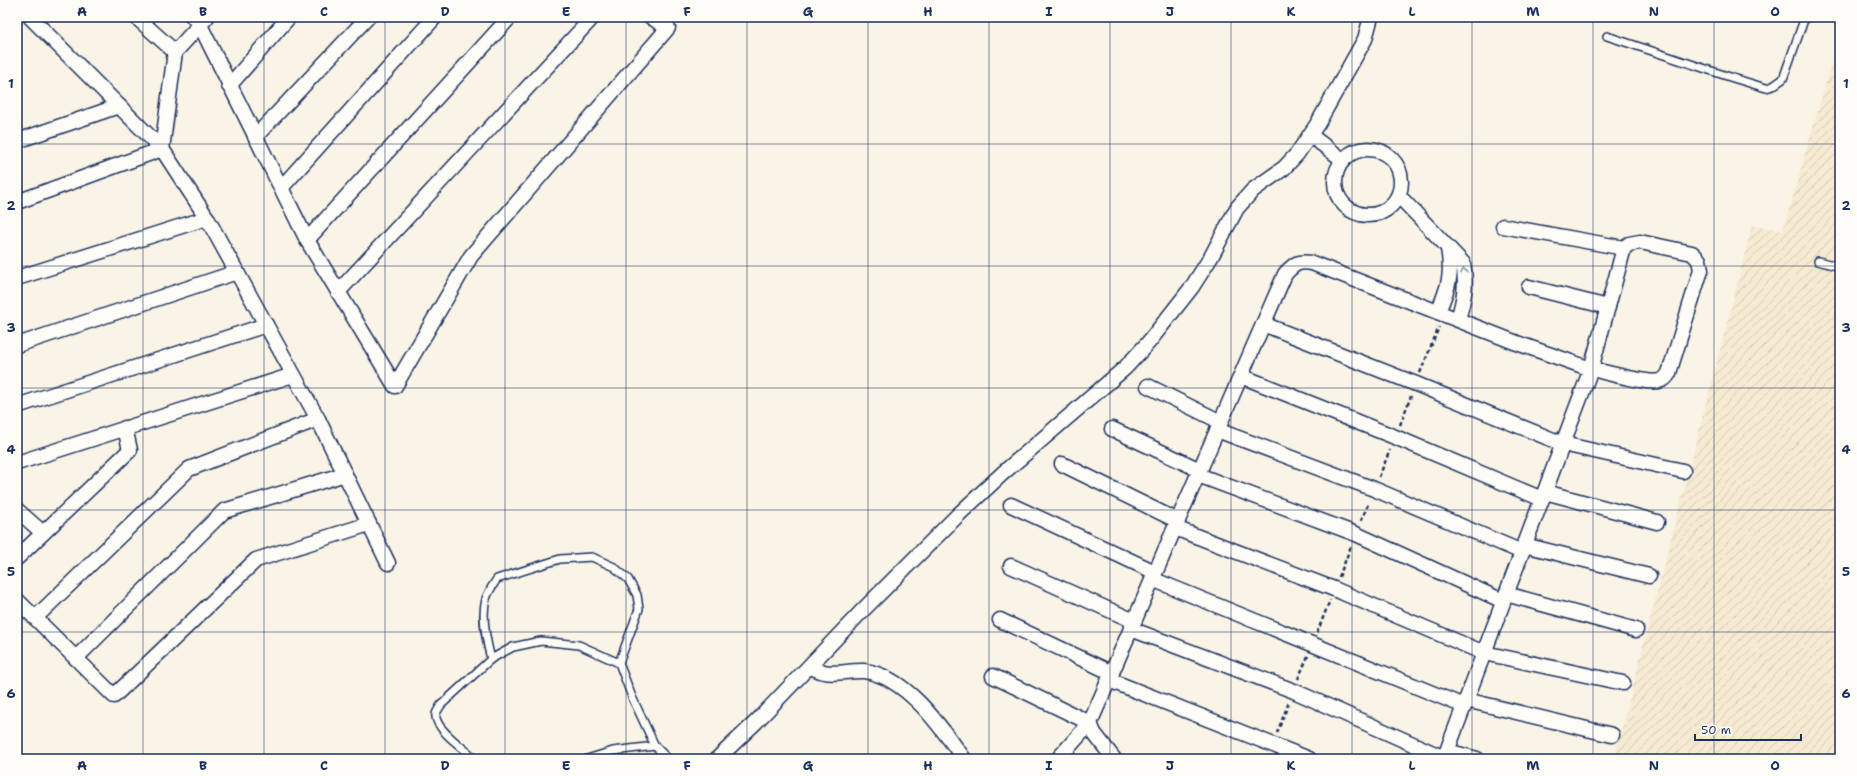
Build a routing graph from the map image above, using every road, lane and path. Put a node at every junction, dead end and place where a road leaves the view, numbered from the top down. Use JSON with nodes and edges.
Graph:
{"nodes":[{"id":1,"x":30,"y":17,"type":"edge"},
{"id":2,"x":136,"y":17,"type":"edge"},
{"id":3,"x":289,"y":17,"type":"edge"},
{"id":4,"x":368,"y":17,"type":"edge"},
{"id":5,"x":435,"y":17,"type":"edge"},
{"id":6,"x":510,"y":17,"type":"edge"},
{"id":7,"x":593,"y":17,"type":"edge"},
{"id":8,"x":650,"y":17,"type":"edge"},
{"id":9,"x":1371,"y":17,"type":"edge"},
{"id":10,"x":1805,"y":17,"type":"edge"},
{"id":11,"x":200,"y":20,"type":"edge"},
{"id":12,"x":1607,"y":36,"type":"dead end"},
{"id":13,"x":175,"y":52,"type":"junction"},
{"id":14,"x":230,"y":86,"type":"junction"},
{"id":15,"x":119,"y":106,"type":"junction"},
{"id":16,"x":1310,"y":135,"type":"junction"},
{"id":17,"x":255,"y":137,"type":"junction"},
{"id":18,"x":17,"y":142,"type":"edge"},
{"id":19,"x":162,"y":149,"type":"junction"},
{"id":20,"x":1343,"y":160,"type":"junction"},
{"id":21,"x":281,"y":188,"type":"junction"},
{"id":22,"x":1399,"y":196,"type":"junction"},
{"id":23,"x":17,"y":202,"type":"edge"},
{"id":24,"x":207,"y":218,"type":"junction"},
{"id":25,"x":1503,"y":226,"type":"dead end"},
{"id":26,"x":307,"y":240,"type":"junction"},
{"id":27,"x":1624,"y":248,"type":"junction"},
{"id":28,"x":1448,"y":249,"type":"junction"},
{"id":29,"x":1818,"y":261,"type":"dead end"},
{"id":30,"x":1840,"y":267,"type":"edge"},
{"id":31,"x":237,"y":272,"type":"junction"},
{"id":32,"x":17,"y":278,"type":"edge"},
{"id":33,"x":1529,"y":287,"type":"dead end"},
{"id":34,"x":338,"y":292,"type":"junction"},
{"id":35,"x":1608,"y":307,"type":"junction"},
{"id":36,"x":1438,"y":312,"type":"junction"},
{"id":37,"x":1458,"y":319,"type":"junction"},
{"id":38,"x":1263,"y":324,"type":"junction"},
{"id":39,"x":266,"y":325,"type":"junction"},
{"id":40,"x":17,"y":345,"type":"edge"},
{"id":41,"x":1591,"y":368,"type":"junction"},
{"id":42,"x":294,"y":374,"type":"junction"},
{"id":43,"x":1241,"y":376,"type":"junction"},
{"id":44,"x":1148,"y":386,"type":"dead end"},
{"id":45,"x":17,"y":406,"type":"edge"},
{"id":46,"x":318,"y":419,"type":"junction"},
{"id":47,"x":1219,"y":426,"type":"junction"},
{"id":48,"x":125,"y":428,"type":"junction"},
{"id":49,"x":1112,"y":429,"type":"dead end"},
{"id":50,"x":1563,"y":444,"type":"junction"},
{"id":51,"x":17,"y":463,"type":"edge"},
{"id":52,"x":1062,"y":464,"type":"dead end"},
{"id":53,"x":1683,"y":471,"type":"dead end"},
{"id":54,"x":1199,"y":472,"type":"junction"},
{"id":55,"x":345,"y":474,"type":"junction"},
{"id":56,"x":1543,"y":496,"type":"junction"},
{"id":57,"x":1011,"y":505,"type":"dead end"},
{"id":58,"x":17,"y":510,"type":"edge"},
{"id":59,"x":1657,"y":522,"type":"dead end"},
{"id":60,"x":369,"y":524,"type":"junction"},
{"id":61,"x":1176,"y":525,"type":"junction"},
{"id":62,"x":43,"y":534,"type":"junction"},
{"id":63,"x":1523,"y":548,"type":"junction"},
{"id":64,"x":17,"y":558,"type":"edge"},
{"id":65,"x":388,"y":562,"type":"dead end"},
{"id":66,"x":1011,"y":566,"type":"dead end"},
{"id":67,"x":1154,"y":576,"type":"junction"},
{"id":68,"x":1649,"y":576,"type":"dead end"},
{"id":69,"x":1505,"y":598,"type":"junction"},
{"id":70,"x":17,"y":600,"type":"edge"},
{"id":71,"x":35,"y":618,"type":"junction"},
{"id":72,"x":1000,"y":620,"type":"dead end"},
{"id":73,"x":1132,"y":625,"type":"junction"},
{"id":74,"x":1636,"y":630,"type":"dead end"},
{"id":75,"x":1484,"y":653,"type":"junction"},
{"id":76,"x":76,"y":658,"type":"junction"},
{"id":77,"x":491,"y":659,"type":"junction"},
{"id":78,"x":619,"y":663,"type":"junction"},
{"id":79,"x":810,"y":667,"type":"junction"},
{"id":80,"x":992,"y":676,"type":"dead end"},
{"id":81,"x":1110,"y":676,"type":"junction"},
{"id":82,"x":1624,"y":683,"type":"dead end"},
{"id":83,"x":1465,"y":703,"type":"junction"},
{"id":84,"x":1090,"y":723,"type":"junction"},
{"id":85,"x":1612,"y":735,"type":"dead end"},
{"id":86,"x":655,"y":746,"type":"junction"},
{"id":87,"x":1445,"y":756,"type":"edge"},
{"id":88,"x":476,"y":759,"type":"edge"},
{"id":89,"x":587,"y":759,"type":"edge"},
{"id":90,"x":668,"y":759,"type":"edge"},
{"id":91,"x":717,"y":759,"type":"edge"},
{"id":92,"x":964,"y":759,"type":"edge"},
{"id":93,"x":1058,"y":759,"type":"edge"},
{"id":94,"x":1114,"y":759,"type":"edge"},
{"id":95,"x":1309,"y":759,"type":"edge"},
{"id":96,"x":1477,"y":759,"type":"edge"}],
"edges":[{"from":1,"to":15,"type":"street"},
{"from":2,"to":13,"type":"street"},
{"from":3,"to":14,"type":"street"},
{"from":4,"to":17,"type":"street"},
{"from":5,"to":21,"type":"street"},
{"from":6,"to":26,"type":"street"},
{"from":7,"to":34,"type":"street"},
{"from":8,"to":34,"type":"street"},
{"from":9,"to":16,"type":"street"},
{"from":10,"to":12,"type":"lane"},
{"from":11,"to":13,"type":"street"},
{"from":11,"to":14,"type":"street"},
{"from":13,"to":19,"type":"street"},
{"from":14,"to":17,"type":"street"},
{"from":15,"to":18,"type":"street"},
{"from":15,"to":19,"type":"street"},
{"from":16,"to":20,"type":"street"},
{"from":16,"to":79,"type":"street"},
{"from":17,"to":21,"type":"street"},
{"from":19,"to":23,"type":"street"},
{"from":19,"to":24,"type":"street"},
{"from":20,"to":22,"type":"street"},
{"from":20,"to":22,"type":"street"},
{"from":21,"to":26,"type":"street"},
{"from":22,"to":28,"type":"street"},
{"from":24,"to":31,"type":"street"},
{"from":24,"to":32,"type":"street"},
{"from":25,"to":27,"type":"street"},
{"from":26,"to":34,"type":"street"},
{"from":27,"to":35,"type":"street"},
{"from":27,"to":41,"type":"street"},
{"from":28,"to":36,"type":"street"},
{"from":37,"to":28,"type":"street","one_way":true},
{"from":29,"to":30,"type":"lane"},
{"from":31,"to":39,"type":"street"},
{"from":31,"to":40,"type":"street"},
{"from":33,"to":35,"type":"street"},
{"from":35,"to":41,"type":"street"},
{"from":36,"to":37,"type":"street"},
{"from":36,"to":38,"type":"street"},
{"from":37,"to":41,"type":"street"},
{"from":38,"to":43,"type":"street"},
{"from":38,"to":50,"type":"street"},
{"from":39,"to":42,"type":"street"},
{"from":39,"to":45,"type":"street"},
{"from":41,"to":50,"type":"street"},
{"from":42,"to":46,"type":"street"},
{"from":42,"to":48,"type":"street"},
{"from":43,"to":47,"type":"street"},
{"from":43,"to":56,"type":"street"},
{"from":44,"to":47,"type":"street"},
{"from":46,"to":55,"type":"street"},
{"from":46,"to":71,"type":"street"},
{"from":47,"to":54,"type":"street"},
{"from":47,"to":63,"type":"street"},
{"from":48,"to":51,"type":"street"},
{"from":48,"to":62,"type":"street"},
{"from":49,"to":54,"type":"street"},
{"from":50,"to":53,"type":"street"},
{"from":50,"to":56,"type":"street"},
{"from":52,"to":61,"type":"street"},
{"from":54,"to":61,"type":"street"},
{"from":54,"to":69,"type":"street"},
{"from":55,"to":60,"type":"street"},
{"from":55,"to":76,"type":"street"},
{"from":56,"to":59,"type":"street"},
{"from":56,"to":63,"type":"street"},
{"from":57,"to":67,"type":"street"},
{"from":58,"to":62,"type":"street"},
{"from":60,"to":65,"type":"street"},
{"from":60,"to":76,"type":"street"},
{"from":61,"to":67,"type":"street"},
{"from":61,"to":75,"type":"street"},
{"from":62,"to":64,"type":"street"},
{"from":63,"to":68,"type":"street"},
{"from":63,"to":69,"type":"street"},
{"from":66,"to":73,"type":"street"},
{"from":67,"to":73,"type":"street"},
{"from":67,"to":83,"type":"street"},
{"from":69,"to":74,"type":"street"},
{"from":69,"to":75,"type":"street"},
{"from":70,"to":71,"type":"street"},
{"from":71,"to":76,"type":"street"},
{"from":72,"to":81,"type":"street"},
{"from":73,"to":81,"type":"street"},
{"from":73,"to":87,"type":"street"},
{"from":75,"to":82,"type":"street"},
{"from":75,"to":83,"type":"street"},
{"from":77,"to":78,"type":"lane"},
{"from":77,"to":78,"type":"lane"},
{"from":77,"to":88,"type":"lane"},
{"from":78,"to":86,"type":"lane"},
{"from":79,"to":91,"type":"street"},
{"from":79,"to":92,"type":"street"},
{"from":80,"to":84,"type":"street"},
{"from":81,"to":84,"type":"street"},
{"from":81,"to":95,"type":"street"},
{"from":83,"to":85,"type":"street"},
{"from":83,"to":87,"type":"street"},
{"from":84,"to":93,"type":"street"},
{"from":84,"to":94,"type":"street"},
{"from":86,"to":89,"type":"lane"},
{"from":86,"to":90,"type":"lane"},
{"from":87,"to":96,"type":"street"}]}
